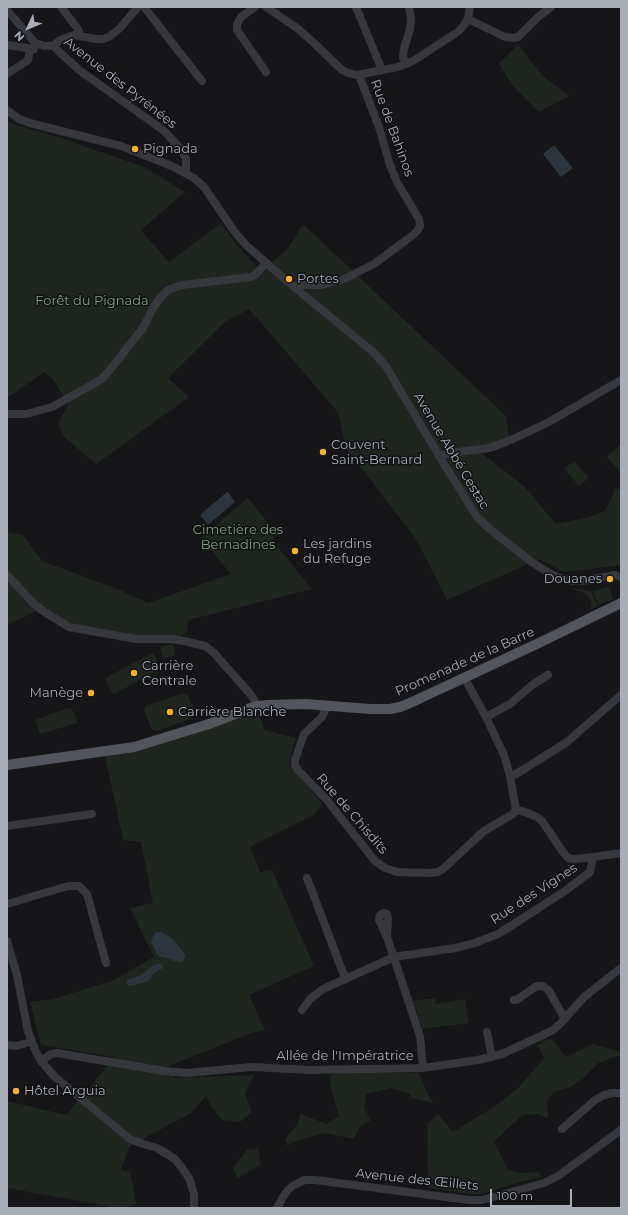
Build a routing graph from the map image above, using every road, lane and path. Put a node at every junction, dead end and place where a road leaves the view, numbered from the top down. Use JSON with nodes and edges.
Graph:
{"nodes":[{"id":1,"x":61,"y":7,"type":"edge"},
{"id":2,"x":138,"y":7,"type":"edge"},
{"id":3,"x":144,"y":7,"type":"edge"},
{"id":4,"x":255,"y":7,"type":"edge"},
{"id":5,"x":266,"y":7,"type":"edge"},
{"id":6,"x":356,"y":7,"type":"edge"},
{"id":7,"x":409,"y":7,"type":"edge"},
{"id":8,"x":470,"y":7,"type":"edge"},
{"id":9,"x":551,"y":7,"type":"edge"},
{"id":10,"x":7,"y":10,"type":"edge"},
{"id":11,"x":468,"y":19,"type":"junction"},
{"id":12,"x":80,"y":36,"type":"junction"},
{"id":13,"x":7,"y":45,"type":"edge"},
{"id":14,"x":39,"y":45,"type":"junction"},
{"id":15,"x":53,"y":46,"type":"junction"},
{"id":16,"x":30,"y":49,"type":"junction"},
{"id":17,"x":406,"y":64,"type":"junction"},
{"id":18,"x":382,"y":70,"type":"junction"},
{"id":19,"x":266,"y":72,"type":"dead end"},
{"id":20,"x":7,"y":74,"type":"edge"},
{"id":21,"x":360,"y":75,"type":"junction"},
{"id":22,"x":202,"y":81,"type":"dead end"},
{"id":23,"x":7,"y":110,"type":"edge"},
{"id":24,"x":186,"y":172,"type":"junction"},
{"id":25,"x":266,"y":263,"type":"junction"},
{"id":26,"x":295,"y":288,"type":"junction"},
{"id":27,"x":621,"y":380,"type":"edge"},
{"id":28,"x":7,"y":414,"type":"edge"},
{"id":29,"x":440,"y":457,"type":"junction"},
{"id":30,"x":7,"y":576,"type":"edge"},
{"id":31,"x":621,"y":577,"type":"edge"},
{"id":32,"x":621,"y":603,"type":"edge"},
{"id":33,"x":548,"y":675,"type":"dead end"},
{"id":34,"x":464,"y":677,"type":"junction"},
{"id":35,"x":621,"y":695,"type":"edge"},
{"id":36,"x":256,"y":706,"type":"junction"},
{"id":37,"x":328,"y":706,"type":"junction"},
{"id":38,"x":486,"y":717,"type":"junction"},
{"id":39,"x":7,"y":764,"type":"edge"},
{"id":40,"x":510,"y":776,"type":"junction"},
{"id":41,"x":516,"y":810,"type":"junction"},
{"id":42,"x":92,"y":814,"type":"dead end"},
{"id":43,"x":7,"y":826,"type":"edge"},
{"id":44,"x":621,"y":853,"type":"edge"},
{"id":45,"x":593,"y":857,"type":"junction"},
{"id":46,"x":307,"y":878,"type":"dead end"},
{"id":47,"x":7,"y":904,"type":"edge"},
{"id":48,"x":387,"y":938,"type":"dead end"},
{"id":49,"x":7,"y":941,"type":"edge"},
{"id":50,"x":9,"y":952,"type":"edge"},
{"id":51,"x":394,"y":957,"type":"junction"},
{"id":52,"x":106,"y":963,"type":"dead end"},
{"id":53,"x":621,"y":968,"type":"edge"},
{"id":54,"x":345,"y":978,"type":"junction"},
{"id":55,"x":514,"y":1000,"type":"dead end"},
{"id":56,"x":302,"y":1010,"type":"dead end"},
{"id":57,"x":565,"y":1019,"type":"junction"},
{"id":58,"x":487,"y":1032,"type":"dead end"},
{"id":59,"x":31,"y":1042,"type":"junction"},
{"id":60,"x":7,"y":1045,"type":"edge"},
{"id":61,"x":492,"y":1057,"type":"junction"},
{"id":62,"x":41,"y":1061,"type":"junction"},
{"id":63,"x":423,"y":1068,"type":"junction"},
{"id":64,"x":621,"y":1093,"type":"edge"},
{"id":65,"x":562,"y":1129,"type":"dead end"},
{"id":66,"x":621,"y":1130,"type":"edge"},
{"id":67,"x":194,"y":1208,"type":"edge"},
{"id":68,"x":277,"y":1208,"type":"edge"}],
"edges":[{"from":1,"to":12,"type":"street"},
{"from":2,"to":12,"type":"street"},
{"from":3,"to":22,"type":"street"},
{"from":4,"to":19,"type":"street"},
{"from":5,"to":21,"type":"street"},
{"from":6,"to":18,"type":"street"},
{"from":7,"to":17,"type":"street"},
{"from":8,"to":11,"type":"street"},
{"from":9,"to":11,"type":"street"},
{"from":10,"to":14,"type":"street"},
{"from":11,"to":17,"type":"street","name":"Rue de Bahinos"},
{"from":12,"to":15,"type":"street"},
{"from":13,"to":16,"type":"street"},
{"from":14,"to":15,"type":"street","name":"Avenue des Pyrénées"},
{"from":14,"to":16,"type":"street"},
{"from":15,"to":24,"type":"street","name":"Avenue des Pyrénées"},
{"from":16,"to":20,"type":"street"},
{"from":17,"to":18,"type":"street","name":"Rue de Bahinos"},
{"from":18,"to":21,"type":"street","name":"Rue de Bahinos"},
{"from":21,"to":26,"type":"street","name":"Rue de Bahinos"},
{"from":23,"to":24,"type":"street","name":"Avenue Abbé Cestac"},
{"from":24,"to":25,"type":"street","name":"Avenue Abbé Cestac"},
{"from":25,"to":26,"type":"street","name":"Avenue Abbé Cestac"},
{"from":25,"to":28,"type":"street"},
{"from":26,"to":29,"type":"street","name":"Avenue Abbé Cestac"},
{"from":27,"to":29,"type":"street"},
{"from":29,"to":31,"type":"street","name":"Avenue Abbé Cestac"},
{"from":30,"to":36,"type":"street"},
{"from":32,"to":34,"type":"main road","name":"Promenade de la Barre"},
{"from":33,"to":38,"type":"street"},
{"from":34,"to":37,"type":"main road","name":"Promenade de la Barre"},
{"from":34,"to":38,"type":"street"},
{"from":35,"to":40,"type":"street"},
{"from":36,"to":37,"type":"main road","name":"Promenade de la Barre"},
{"from":36,"to":39,"type":"main road","name":"Promenade de la Barre"},
{"from":37,"to":41,"type":"street","name":"Rue de Chisdits"},
{"from":38,"to":40,"type":"street"},
{"from":40,"to":41,"type":"street"},
{"from":41,"to":45,"type":"street"},
{"from":42,"to":43,"type":"street"},
{"from":44,"to":45,"type":"street"},
{"from":45,"to":51,"type":"street","name":"Rue des Vignes"},
{"from":46,"to":54,"type":"street"},
{"from":47,"to":52,"type":"street"},
{"from":48,"to":51,"type":"street"},
{"from":49,"to":50,"type":"street"},
{"from":50,"to":59,"type":"street"},
{"from":51,"to":54,"type":"street","name":"Rue des Vignes"},
{"from":51,"to":63,"type":"street"},
{"from":53,"to":57,"type":"street","name":"Allée de l'Impératrice"},
{"from":54,"to":56,"type":"street","name":"Rue des Vignes"},
{"from":55,"to":57,"type":"street"},
{"from":57,"to":61,"type":"street","name":"Allée de l'Impératrice"},
{"from":58,"to":61,"type":"street"},
{"from":59,"to":60,"type":"street"},
{"from":59,"to":62,"type":"street"},
{"from":61,"to":63,"type":"street","name":"Allée de l'Impératrice"},
{"from":62,"to":63,"type":"street","name":"Allée de l'Impératrice"},
{"from":62,"to":67,"type":"street"},
{"from":64,"to":65,"type":"street"},
{"from":66,"to":68,"type":"street","name":"Avenue des Œillets"}]}
